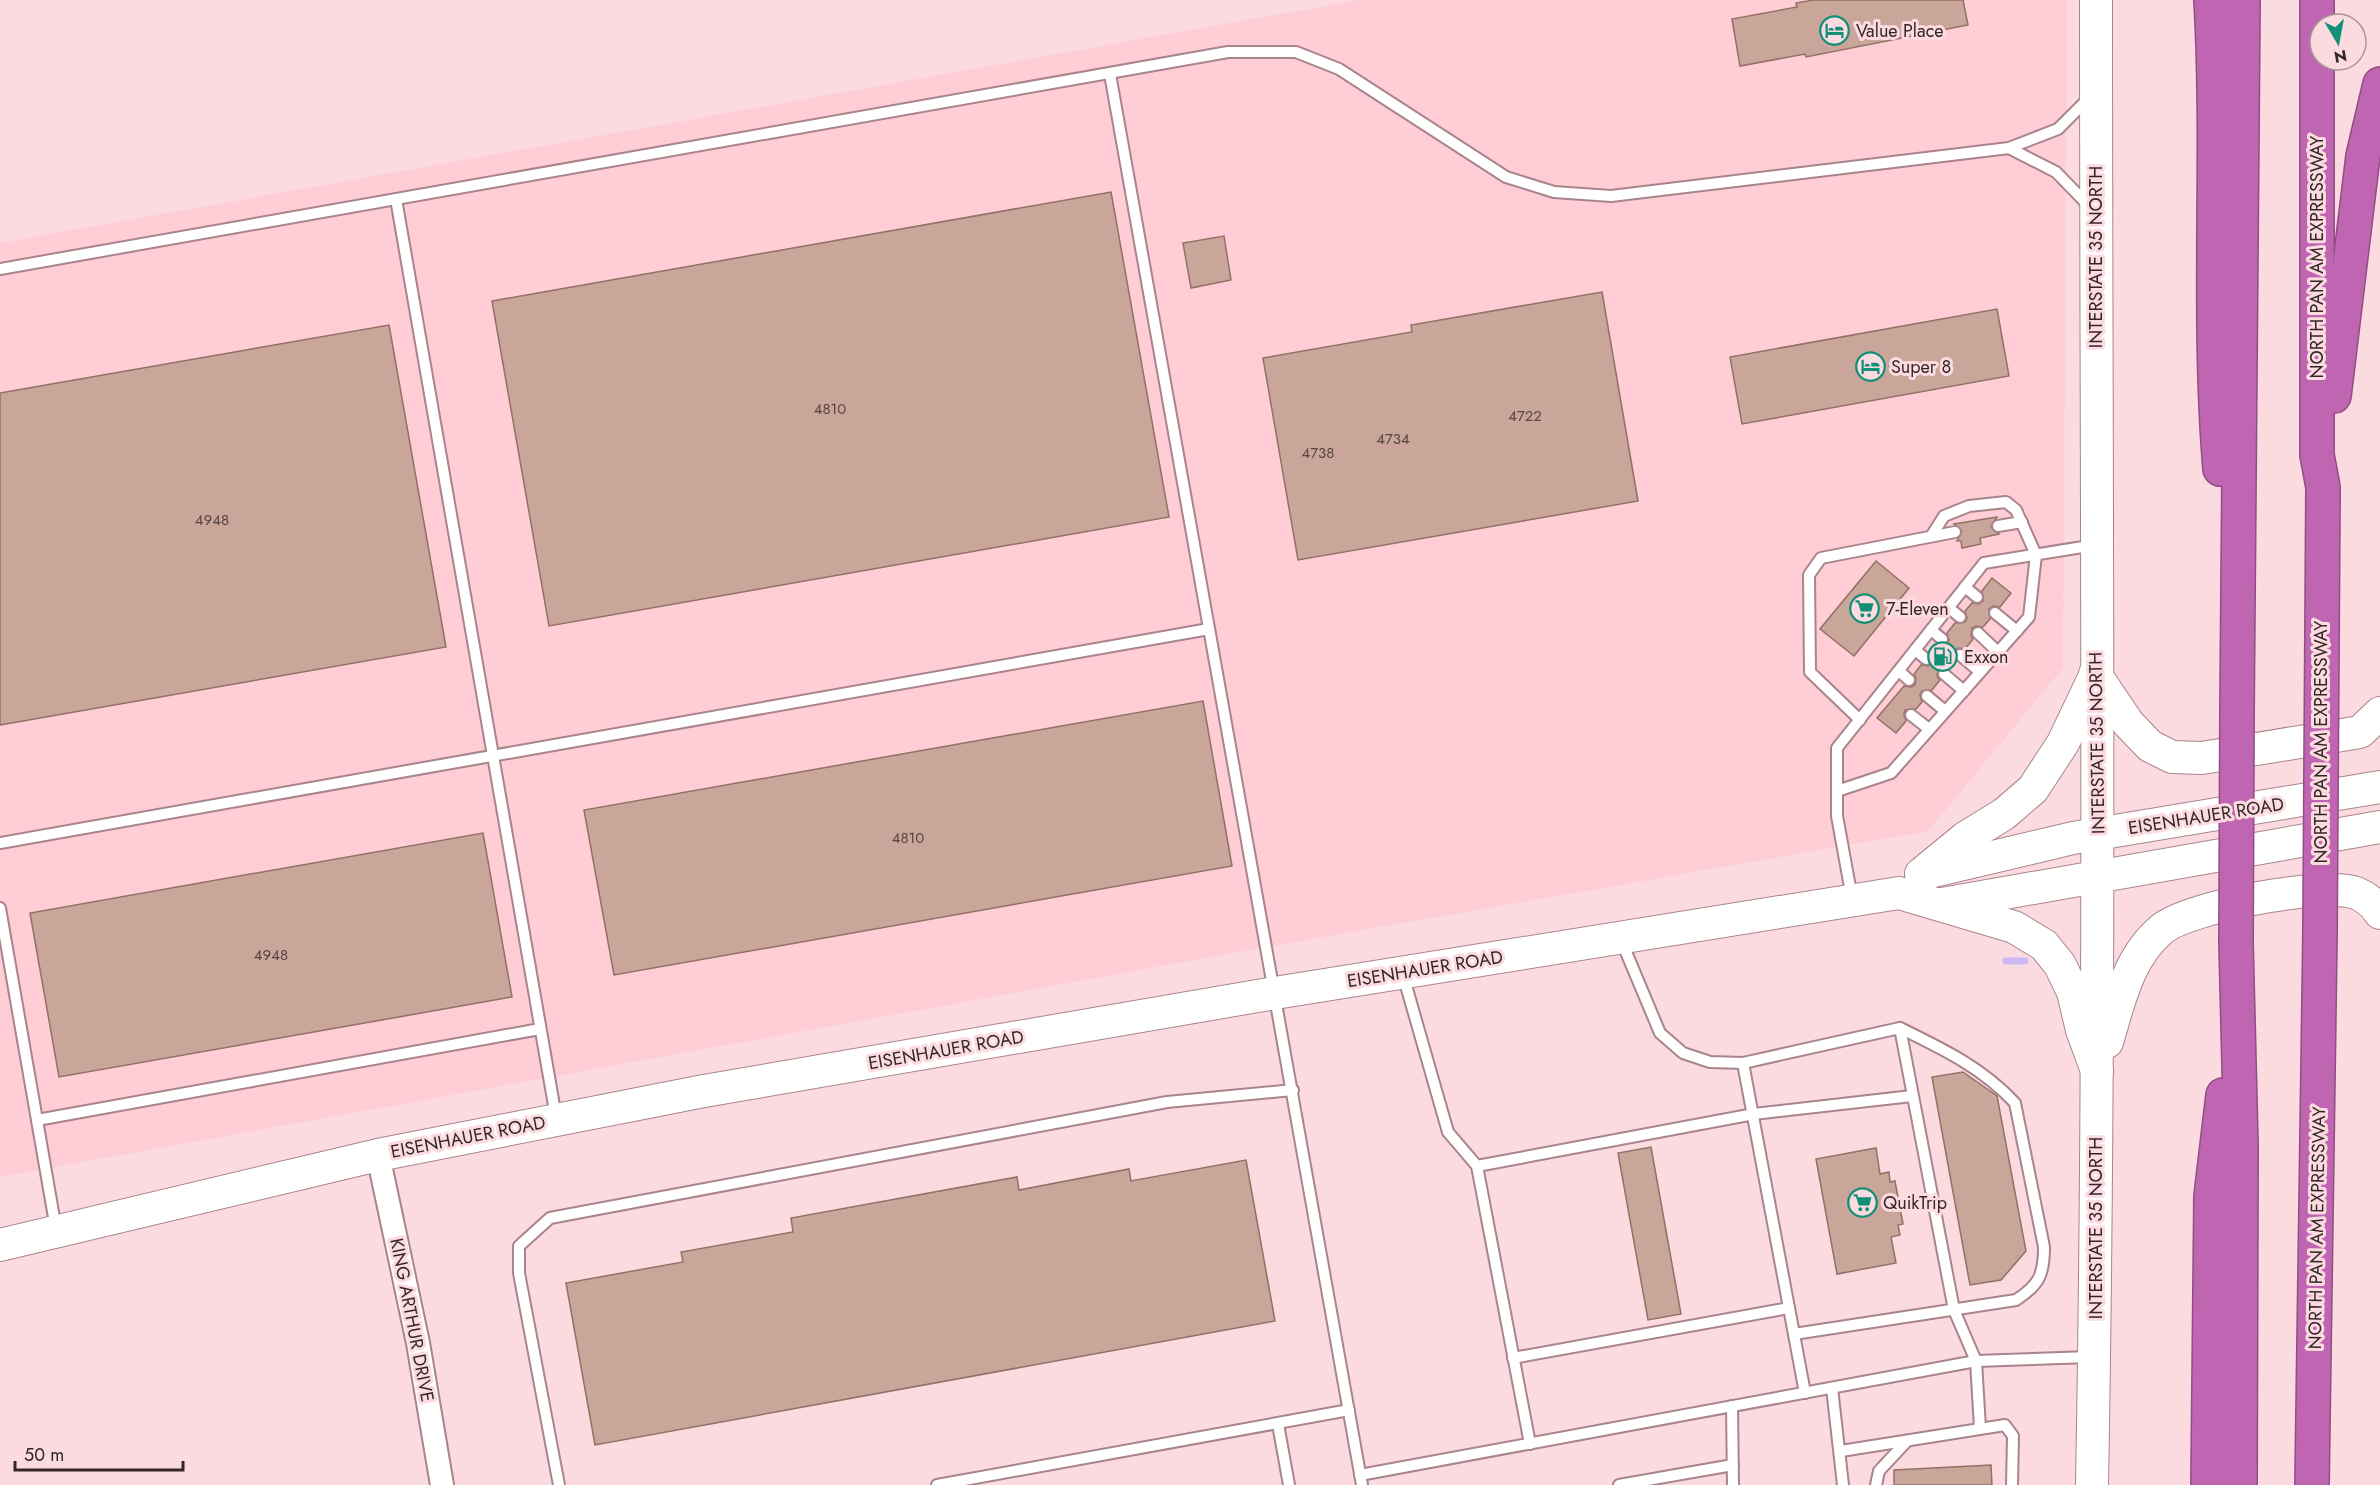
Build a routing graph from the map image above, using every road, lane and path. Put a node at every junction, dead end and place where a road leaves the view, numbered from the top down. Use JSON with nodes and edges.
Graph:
{"nodes":[{"id":1,"x":2096,"y":0,"type":"edge"},
{"id":2,"x":2211,"y":0,"type":"edge"},
{"id":3,"x":2243,"y":0,"type":"edge"},
{"id":4,"x":2317,"y":0,"type":"edge"},
{"id":5,"x":1110,"y":74,"type":"junction"},
{"id":6,"x":2380,"y":84,"type":"edge"},
{"id":7,"x":2096,"y":89,"type":"junction"},
{"id":8,"x":2009,"y":148,"type":"junction"},
{"id":9,"x":396,"y":200,"type":"junction"},
{"id":10,"x":2096,"y":215,"type":"junction"},
{"id":11,"x":0,"y":270,"type":"edge"},
{"id":12,"x":2324,"y":487,"type":"junction"},
{"id":13,"x":2022,"y":522,"type":"junction"},
{"id":14,"x":1998,"y":526,"type":"dead end"},
{"id":15,"x":1955,"y":532,"type":"dead end"},
{"id":16,"x":1932,"y":535,"type":"junction"},
{"id":17,"x":2096,"y":545,"type":"junction"},
{"id":18,"x":2036,"y":555,"type":"junction"},
{"id":19,"x":1965,"y":586,"type":"junction"},
{"id":20,"x":1977,"y":597,"type":"dead end"},
{"id":21,"x":1948,"y":608,"type":"junction"},
{"id":22,"x":1995,"y":613,"type":"dead end"},
{"id":23,"x":1960,"y":617,"type":"dead end"},
{"id":24,"x":1209,"y":629,"type":"junction"},
{"id":25,"x":1931,"y":630,"type":"junction"},
{"id":26,"x":2016,"y":631,"type":"junction"},
{"id":27,"x":1978,"y":633,"type":"dead end"},
{"id":28,"x":1942,"y":639,"type":"dead end"},
{"id":29,"x":1915,"y":650,"type":"junction"},
{"id":30,"x":1998,"y":652,"type":"junction"},
{"id":31,"x":1960,"y":655,"type":"dead end"},
{"id":32,"x":1926,"y":659,"type":"dead end"},
{"id":33,"x":1899,"y":671,"type":"junction"},
{"id":34,"x":1980,"y":672,"type":"junction"},
{"id":35,"x":2096,"y":674,"type":"junction"},
{"id":36,"x":1944,"y":675,"type":"dead end"},
{"id":37,"x":1909,"y":680,"type":"dead end"},
{"id":38,"x":1964,"y":691,"type":"junction"},
{"id":39,"x":1882,"y":692,"type":"junction"},
{"id":40,"x":1927,"y":696,"type":"dead end"},
{"id":41,"x":2237,"y":697,"type":"junction"},
{"id":42,"x":1893,"y":699,"type":"dead end"},
{"id":43,"x":1945,"y":711,"type":"junction"},
{"id":44,"x":2380,"y":713,"type":"edge"},
{"id":45,"x":1911,"y":715,"type":"dead end"},
{"id":46,"x":1860,"y":720,"type":"junction"},
{"id":47,"x":1929,"y":729,"type":"junction"},
{"id":48,"x":493,"y":756,"type":"junction"},
{"id":49,"x":2380,"y":787,"type":"edge"},
{"id":50,"x":1837,"y":791,"type":"junction"},
{"id":51,"x":2380,"y":827,"type":"edge"},
{"id":52,"x":2098,"y":834,"type":"junction"},
{"id":53,"x":0,"y":843,"type":"edge"},
{"id":54,"x":2098,"y":877,"type":"junction"},
{"id":55,"x":1910,"y":884,"type":"junction"},
{"id":56,"x":1853,"y":901,"type":"junction"},
{"id":57,"x":1938,"y":905,"type":"junction"},
{"id":58,"x":0,"y":908,"type":"edge"},
{"id":59,"x":2380,"y":913,"type":"edge"},
{"id":60,"x":1619,"y":937,"type":"junction"},
{"id":61,"x":2236,"y":957,"type":"junction"},
{"id":62,"x":1402,"y":972,"type":"junction"},
{"id":63,"x":1275,"y":993,"type":"junction"},
{"id":64,"x":1900,"y":1028,"type":"junction"},
{"id":65,"x":540,"y":1029,"type":"junction"},
{"id":66,"x":1743,"y":1063,"type":"junction"},
{"id":67,"x":2097,"y":1071,"type":"junction"},
{"id":68,"x":1293,"y":1090,"type":"junction"},
{"id":69,"x":1912,"y":1096,"type":"junction"},
{"id":70,"x":1754,"y":1114,"type":"junction"},
{"id":71,"x":37,"y":1120,"type":"junction"},
{"id":72,"x":556,"y":1120,"type":"junction"},
{"id":73,"x":378,"y":1155,"type":"junction"},
{"id":74,"x":1476,"y":1166,"type":"junction"},
{"id":75,"x":57,"y":1232,"type":"junction"},
{"id":76,"x":0,"y":1245,"type":"edge"},
{"id":77,"x":1789,"y":1308,"type":"junction"},
{"id":78,"x":1954,"y":1310,"type":"junction"},
{"id":79,"x":1794,"y":1334,"type":"junction"},
{"id":80,"x":2095,"y":1357,"type":"junction"},
{"id":81,"x":1514,"y":1358,"type":"junction"},
{"id":82,"x":1976,"y":1361,"type":"junction"},
{"id":83,"x":1832,"y":1388,"type":"junction"},
{"id":84,"x":1805,"y":1393,"type":"junction"},
{"id":85,"x":2314,"y":1402,"type":"junction"},
{"id":86,"x":1732,"y":1406,"type":"junction"},
{"id":87,"x":1349,"y":1410,"type":"junction"},
{"id":88,"x":1278,"y":1424,"type":"junction"},
{"id":89,"x":1980,"y":1428,"type":"junction"},
{"id":90,"x":1907,"y":1441,"type":"junction"},
{"id":91,"x":1530,"y":1444,"type":"junction"},
{"id":92,"x":1841,"y":1451,"type":"junction"},
{"id":93,"x":1733,"y":1465,"type":"junction"},
{"id":94,"x":1361,"y":1480,"type":"edge"},
{"id":95,"x":442,"y":1485,"type":"edge"},
{"id":96,"x":559,"y":1485,"type":"edge"},
{"id":97,"x":938,"y":1485,"type":"edge"},
{"id":98,"x":1289,"y":1485,"type":"edge"},
{"id":99,"x":1619,"y":1485,"type":"edge"},
{"id":100,"x":1733,"y":1485,"type":"edge"},
{"id":101,"x":1843,"y":1485,"type":"edge"},
{"id":102,"x":1876,"y":1485,"type":"edge"},
{"id":103,"x":2012,"y":1485,"type":"edge"},
{"id":104,"x":2092,"y":1485,"type":"edge"},
{"id":105,"x":2208,"y":1485,"type":"edge"},
{"id":106,"x":2240,"y":1485,"type":"edge"},
{"id":107,"x":2312,"y":1485,"type":"edge"},
{"id":108,"x":2330,"y":1485,"type":"edge"}],
"edges":[{"from":1,"to":7,"type":"main road","name":"INTERSTATE 35 NORTH"},
{"from":2,"to":41,"type":"highway"},
{"from":3,"to":41,"type":"highway"},
{"from":4,"to":12,"type":"highway","name":"NORTH PAN AM EXPRESSWAY"},
{"from":5,"to":8,"type":"lane"},
{"from":5,"to":9,"type":"lane"},
{"from":5,"to":24,"type":"lane"},
{"from":6,"to":12,"type":"highway"},
{"from":7,"to":8,"type":"lane"},
{"from":7,"to":10,"type":"main road","name":"INTERSTATE 35 NORTH"},
{"from":8,"to":10,"type":"lane"},
{"from":9,"to":11,"type":"lane"},
{"from":9,"to":48,"type":"lane"},
{"from":10,"to":17,"type":"main road","name":"INTERSTATE 35 NORTH"},
{"from":12,"to":85,"type":"highway","name":"NORTH PAN AM EXPRESSWAY","bridge":true},
{"from":13,"to":14,"type":"lane"},
{"from":13,"to":16,"type":"lane"},
{"from":13,"to":18,"type":"lane"},
{"from":15,"to":16,"type":"lane"},
{"from":16,"to":46,"type":"lane"},
{"from":17,"to":18,"type":"lane"},
{"from":17,"to":35,"type":"main road","name":"INTERSTATE 35 NORTH"},
{"from":18,"to":19,"type":"lane"},
{"from":18,"to":26,"type":"lane"},
{"from":19,"to":20,"type":"lane"},
{"from":19,"to":21,"type":"lane"},
{"from":21,"to":23,"type":"lane"},
{"from":21,"to":25,"type":"lane"},
{"from":22,"to":26,"type":"lane"},
{"from":24,"to":48,"type":"lane"},
{"from":24,"to":63,"type":"lane"},
{"from":25,"to":28,"type":"lane"},
{"from":25,"to":29,"type":"lane"},
{"from":26,"to":30,"type":"lane"},
{"from":27,"to":30,"type":"lane"},
{"from":29,"to":32,"type":"lane"},
{"from":29,"to":33,"type":"lane"},
{"from":30,"to":34,"type":"lane"},
{"from":31,"to":34,"type":"lane"},
{"from":33,"to":37,"type":"lane"},
{"from":33,"to":39,"type":"lane"},
{"from":34,"to":38,"type":"lane"},
{"from":35,"to":44,"type":"main road"},
{"from":35,"to":52,"type":"main road","name":"INTERSTATE 35 NORTH"},
{"from":35,"to":55,"type":"main road"},
{"from":36,"to":38,"type":"lane"},
{"from":38,"to":43,"type":"lane"},
{"from":39,"to":42,"type":"lane"},
{"from":39,"to":46,"type":"lane"},
{"from":40,"to":43,"type":"lane"},
{"from":41,"to":61,"type":"highway","bridge":true},
{"from":43,"to":47,"type":"lane"},
{"from":45,"to":47,"type":"lane"},
{"from":46,"to":50,"type":"lane"},
{"from":47,"to":50,"type":"lane"},
{"from":48,"to":53,"type":"lane"},
{"from":48,"to":65,"type":"lane"},
{"from":49,"to":52,"type":"main road","name":"EISENHAUER ROAD"},
{"from":50,"to":56,"type":"lane"},
{"from":51,"to":54,"type":"main road","name":"EISENHAUER ROAD"},
{"from":52,"to":54,"type":"main road","name":"INTERSTATE 35 NORTH"},
{"from":52,"to":55,"type":"main road","name":"EISENHAUER ROAD"},
{"from":54,"to":57,"type":"main road","name":"EISENHAUER ROAD"},
{"from":54,"to":67,"type":"main road","name":"INTERSTATE 35 NORTH"},
{"from":55,"to":56,"type":"main road","name":"EISENHAUER ROAD"},
{"from":55,"to":57,"type":"main road","name":"EISENHAUER ROAD"},
{"from":56,"to":60,"type":"main road","name":"EISENHAUER ROAD"},
{"from":57,"to":67,"type":"main road"},
{"from":58,"to":71,"type":"lane"},
{"from":59,"to":67,"type":"main road"},
{"from":60,"to":62,"type":"main road","name":"EISENHAUER ROAD"},
{"from":60,"to":66,"type":"lane"},
{"from":61,"to":105,"type":"highway"},
{"from":61,"to":106,"type":"highway"},
{"from":62,"to":63,"type":"main road","name":"EISENHAUER ROAD"},
{"from":62,"to":74,"type":"lane"},
{"from":63,"to":68,"type":"lane"},
{"from":63,"to":72,"type":"main road","name":"EISENHAUER ROAD"},
{"from":64,"to":66,"type":"lane"},
{"from":64,"to":69,"type":"lane"},
{"from":64,"to":78,"type":"lane"},
{"from":65,"to":71,"type":"lane"},
{"from":65,"to":72,"type":"lane"},
{"from":66,"to":70,"type":"lane"},
{"from":67,"to":80,"type":"main road","name":"INTERSTATE 35 NORTH"},
{"from":68,"to":87,"type":"lane"},
{"from":68,"to":96,"type":"lane"},
{"from":69,"to":70,"type":"lane"},
{"from":69,"to":78,"type":"lane"},
{"from":70,"to":74,"type":"lane"},
{"from":70,"to":77,"type":"lane"},
{"from":71,"to":75,"type":"lane"},
{"from":72,"to":73,"type":"main road","name":"EISENHAUER ROAD"},
{"from":73,"to":75,"type":"main road","name":"EISENHAUER ROAD"},
{"from":73,"to":95,"type":"street","name":"KING ARTHUR DRIVE"},
{"from":74,"to":81,"type":"lane"},
{"from":75,"to":76,"type":"main road","name":"EISENHAUER ROAD"},
{"from":77,"to":79,"type":"lane"},
{"from":77,"to":81,"type":"lane"},
{"from":78,"to":79,"type":"lane"},
{"from":78,"to":82,"type":"lane"},
{"from":79,"to":84,"type":"lane"},
{"from":80,"to":82,"type":"lane"},
{"from":80,"to":104,"type":"main road","name":"INTERSTATE 35 NORTH"},
{"from":81,"to":91,"type":"lane"},
{"from":82,"to":83,"type":"lane"},
{"from":82,"to":89,"type":"lane"},
{"from":83,"to":84,"type":"lane"},
{"from":83,"to":92,"type":"lane"},
{"from":84,"to":86,"type":"lane"},
{"from":85,"to":107,"type":"highway","name":"NORTH PAN AM EXPRESSWAY"},
{"from":85,"to":108,"type":"highway"},
{"from":86,"to":91,"type":"lane"},
{"from":86,"to":93,"type":"lane"},
{"from":87,"to":88,"type":"lane"},
{"from":87,"to":94,"type":"lane"},
{"from":88,"to":97,"type":"lane"},
{"from":88,"to":98,"type":"lane"},
{"from":89,"to":90,"type":"lane"},
{"from":89,"to":103,"type":"lane"},
{"from":90,"to":92,"type":"lane"},
{"from":90,"to":102,"type":"lane"},
{"from":91,"to":94,"type":"lane"},
{"from":92,"to":101,"type":"lane"},
{"from":93,"to":99,"type":"lane"},
{"from":93,"to":100,"type":"lane"}]}
